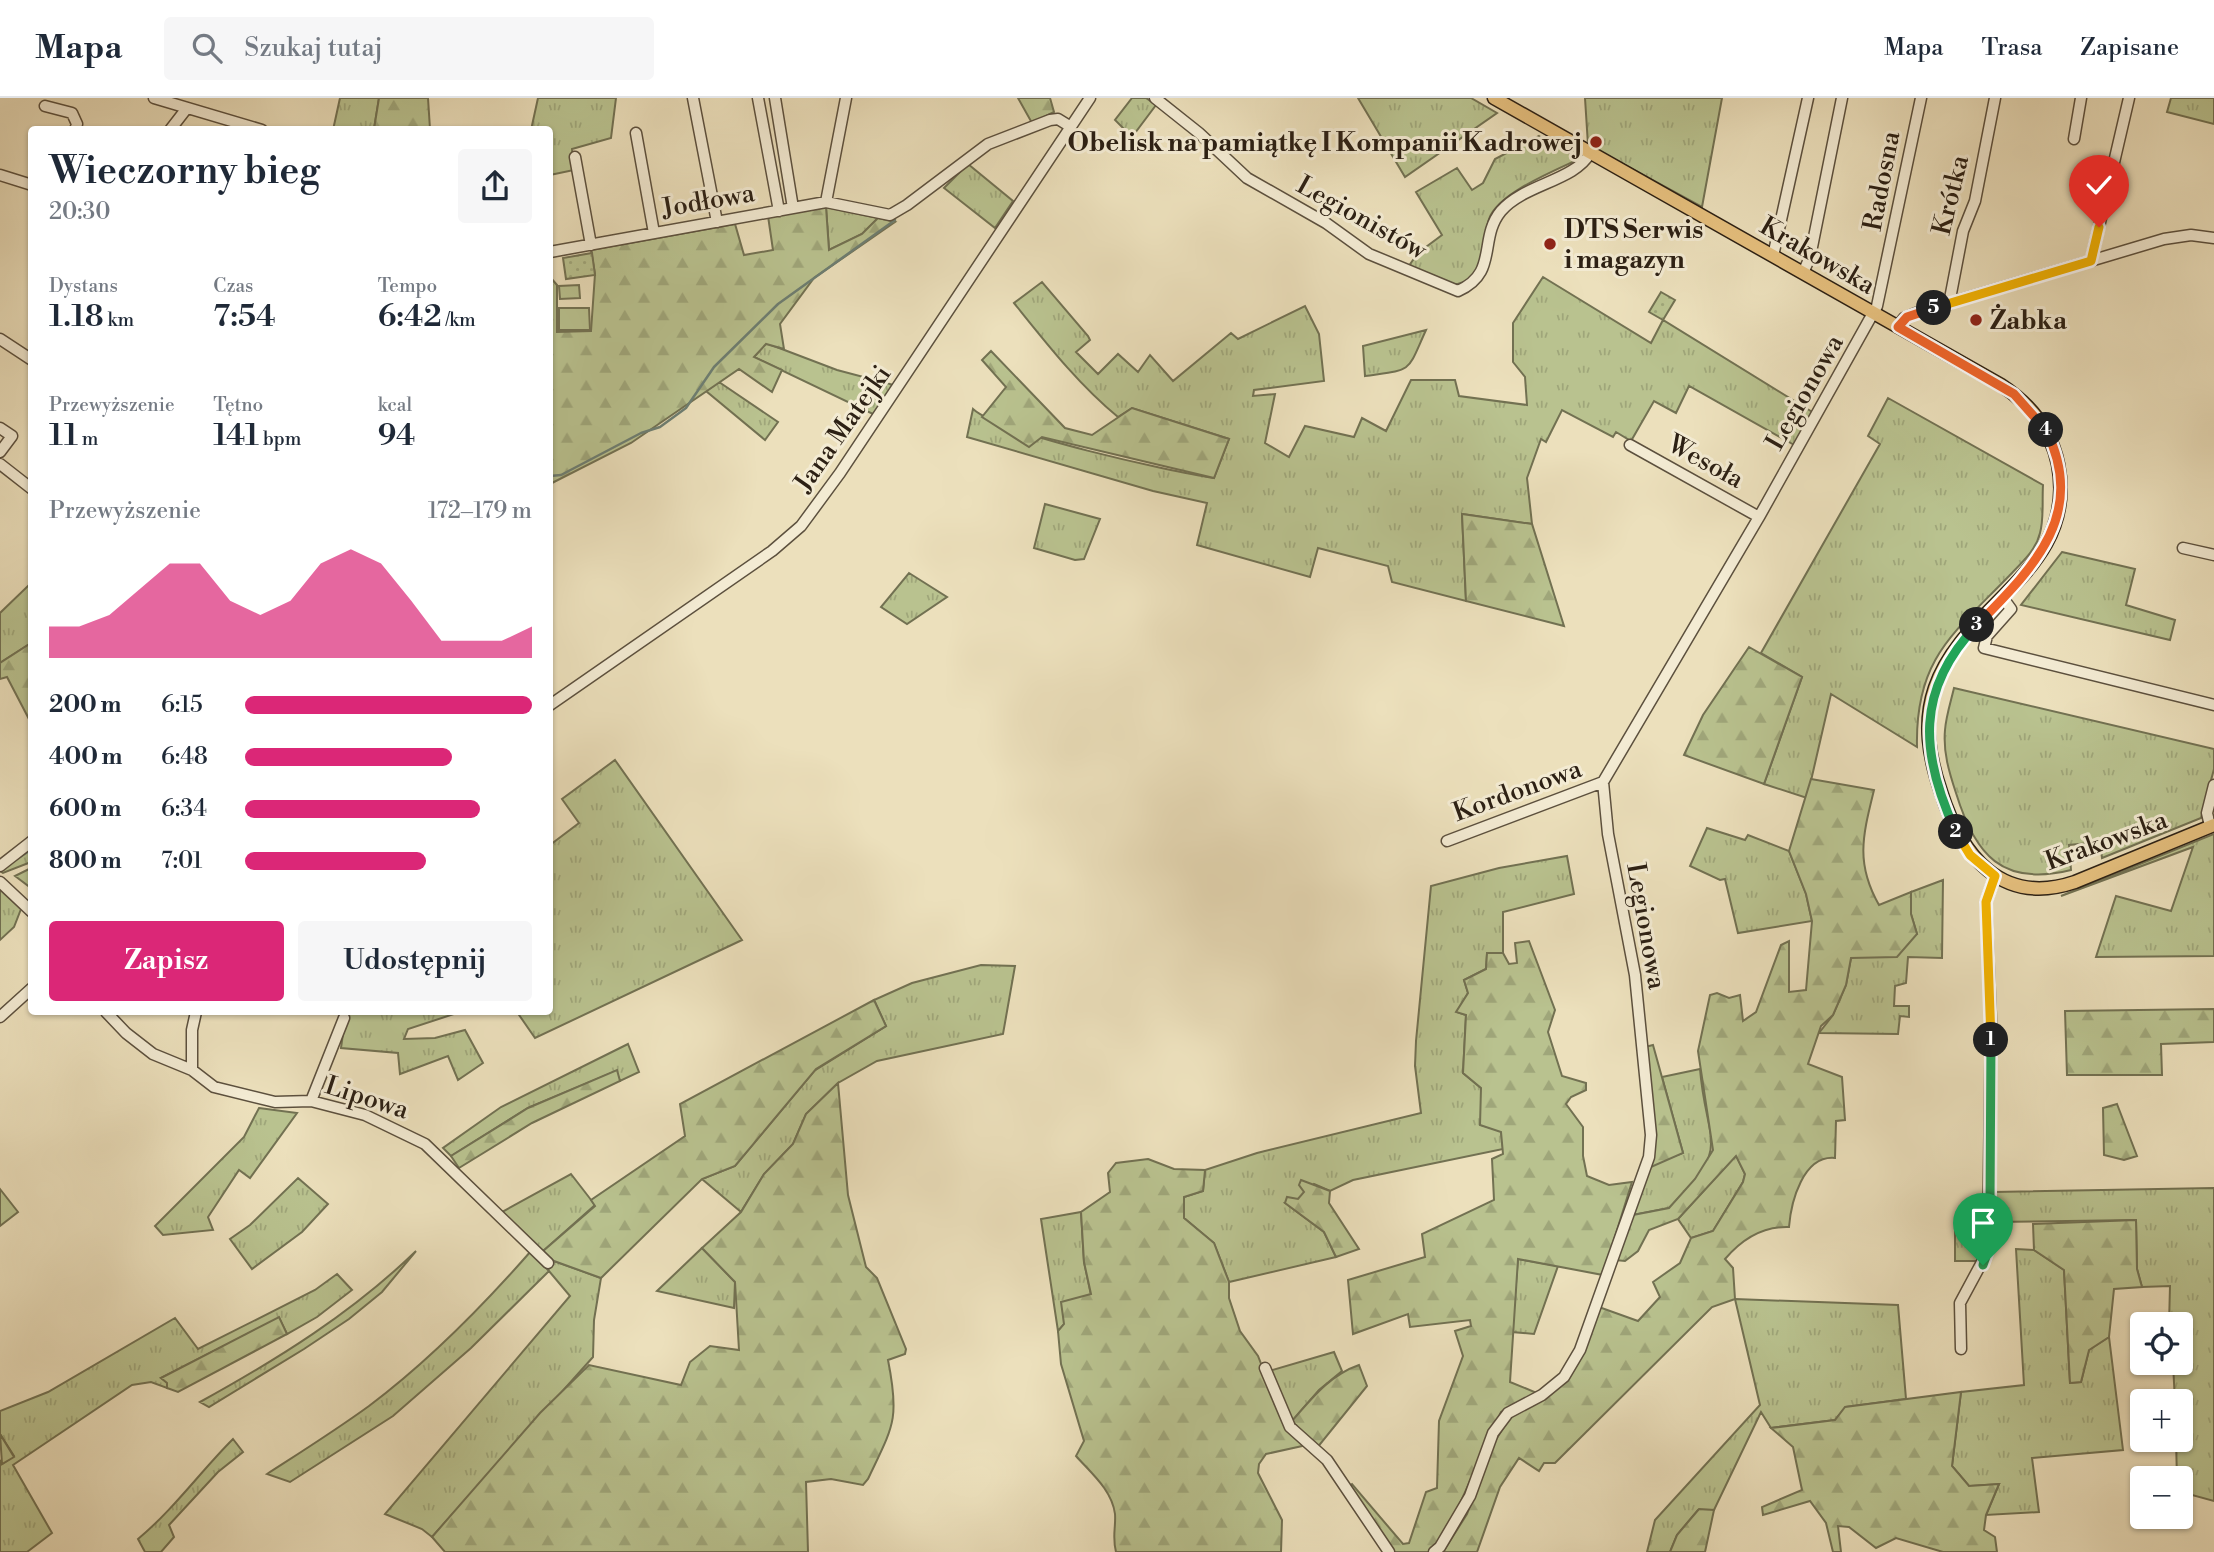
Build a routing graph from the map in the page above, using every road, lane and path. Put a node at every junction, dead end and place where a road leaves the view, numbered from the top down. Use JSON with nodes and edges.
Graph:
{"nodes":[{"id":1,"x":693,"y":98,"type":"edge"},
{"id":2,"x":758,"y":98,"type":"edge"},
{"id":3,"x":775,"y":98,"type":"edge"},
{"id":4,"x":846,"y":98,"type":"edge"},
{"id":5,"x":1090,"y":98,"type":"edge"},
{"id":6,"x":1155,"y":98,"type":"edge"},
{"id":7,"x":1494,"y":98,"type":"edge"},
{"id":8,"x":1808,"y":98,"type":"edge"},
{"id":9,"x":1842,"y":98,"type":"edge"},
{"id":10,"x":1920,"y":98,"type":"edge"},
{"id":11,"x":1995,"y":98,"type":"edge"},
{"id":12,"x":2081,"y":98,"type":"edge"},
{"id":13,"x":2129,"y":98,"type":"edge"},
{"id":14,"x":160,"y":99,"type":"edge"},
{"id":15,"x":45,"y":106,"type":"dead end"},
{"id":16,"x":187,"y":108,"type":"junction"},
{"id":17,"x":76,"y":126,"type":"edge"},
{"id":18,"x":173,"y":126,"type":"edge"},
{"id":19,"x":248,"y":126,"type":"edge"},
{"id":20,"x":1071,"y":127,"type":"junction"},
{"id":21,"x":636,"y":133,"type":"dead end"},
{"id":22,"x":2074,"y":139,"type":"dead end"},
{"id":23,"x":1590,"y":153,"type":"junction"},
{"id":24,"x":575,"y":157,"type":"dead end"},
{"id":25,"x":1,"y":175,"type":"edge"},
{"id":26,"x":28,"y":184,"type":"edge"},
{"id":27,"x":0,"y":188,"type":"edge"},
{"id":28,"x":826,"y":202,"type":"junction"},
{"id":29,"x":793,"y":208,"type":"junction"},
{"id":30,"x":779,"y":211,"type":"junction"},
{"id":31,"x":717,"y":222,"type":"junction"},
{"id":32,"x":654,"y":233,"type":"junction"},
{"id":33,"x":2214,"y":238,"type":"edge"},
{"id":34,"x":591,"y":245,"type":"junction"},
{"id":35,"x":553,"y":252,"type":"edge"},
{"id":36,"x":1773,"y":256,"type":"junction"},
{"id":37,"x":2091,"y":261,"type":"junction"},
{"id":38,"x":1803,"y":273,"type":"junction"},
{"id":39,"x":1949,"y":304,"type":"junction"},
{"id":40,"x":1874,"y":313,"type":"junction"},
{"id":41,"x":1898,"y":327,"type":"junction"},
{"id":42,"x":0,"y":340,"type":"edge"},
{"id":43,"x":28,"y":358,"type":"edge"},
{"id":44,"x":0,"y":428,"type":"edge"},
{"id":45,"x":1630,"y":445,"type":"dead end"},
{"id":46,"x":0,"y":452,"type":"edge"},
{"id":47,"x":0,"y":464,"type":"edge"},
{"id":48,"x":28,"y":486,"type":"edge"},
{"id":49,"x":1759,"y":517,"type":"junction"},
{"id":50,"x":2183,"y":548,"type":"dead end"},
{"id":51,"x":2214,"y":555,"type":"edge"},
{"id":52,"x":2003,"y":598,"type":"junction"},
{"id":53,"x":553,"y":703,"type":"edge"},
{"id":54,"x":2214,"y":705,"type":"edge"},
{"id":55,"x":1603,"y":782,"type":"junction"},
{"id":56,"x":2214,"y":785,"type":"edge"},
{"id":57,"x":2212,"y":826,"type":"edge"},
{"id":58,"x":1447,"y":841,"type":"dead end"},
{"id":59,"x":28,"y":844,"type":"edge"},
{"id":60,"x":0,"y":866,"type":"edge"},
{"id":61,"x":1995,"y":876,"type":"junction"},
{"id":62,"x":0,"y":882,"type":"edge"},
{"id":63,"x":28,"y":908,"type":"edge"},
{"id":64,"x":28,"y":992,"type":"edge"},
{"id":65,"x":109,"y":1015,"type":"edge"},
{"id":66,"x":196,"y":1015,"type":"edge"},
{"id":67,"x":0,"y":1017,"type":"edge"},
{"id":68,"x":344,"y":1018,"type":"dead end"},
{"id":69,"x":192,"y":1070,"type":"junction"},
{"id":70,"x":311,"y":1101,"type":"junction"},
{"id":71,"x":548,"y":1264,"type":"dead end"},
{"id":72,"x":1961,"y":1349,"type":"dead end"},
{"id":73,"x":1265,"y":1368,"type":"dead end"},
{"id":74,"x":1389,"y":1552,"type":"edge"},
{"id":75,"x":1434,"y":1552,"type":"edge"}],
"edges":[{"from":1,"to":31,"type":"street"},
{"from":2,"to":30,"type":"street"},
{"from":3,"to":29,"type":"street"},
{"from":4,"to":28,"type":"street"},
{"from":5,"to":20,"type":"street","name":"Jana Matejki"},
{"from":6,"to":23,"type":"street","name":"Legionistów"},
{"from":7,"to":23,"type":"main road","name":"Krakowska"},
{"from":8,"to":36,"type":"street"},
{"from":9,"to":38,"type":"street"},
{"from":10,"to":40,"type":"street","name":"Radosna"},
{"from":11,"to":39,"type":"street","name":"Krótka"},
{"from":12,"to":22,"type":"street"},
{"from":13,"to":37,"type":"street"},
{"from":14,"to":16,"type":"street"},
{"from":15,"to":17,"type":"street"},
{"from":16,"to":18,"type":"street"},
{"from":16,"to":19,"type":"street"},
{"from":20,"to":28,"type":"street","name":"Jodłowa"},
{"from":20,"to":53,"type":"street","name":"Jana Matejki"},
{"from":21,"to":32,"type":"street"},
{"from":23,"to":36,"type":"main road","name":"Krakowska"},
{"from":24,"to":34,"type":"street"},
{"from":25,"to":26,"type":"street"},
{"from":25,"to":27,"type":"street"},
{"from":28,"to":29,"type":"street","name":"Jodłowa"},
{"from":29,"to":30,"type":"street","name":"Jodłowa"},
{"from":30,"to":31,"type":"street","name":"Jodłowa"},
{"from":31,"to":32,"type":"street","name":"Jodłowa"},
{"from":32,"to":34,"type":"street","name":"Jodłowa"},
{"from":33,"to":37,"type":"street"},
{"from":34,"to":35,"type":"street","name":"Jodłowa"},
{"from":36,"to":38,"type":"main road","name":"Krakowska"},
{"from":37,"to":39,"type":"street"},
{"from":38,"to":40,"type":"main road","name":"Krakowska"},
{"from":39,"to":41,"type":"street"},
{"from":40,"to":41,"type":"main road","name":"Krakowska"},
{"from":40,"to":49,"type":"street","name":"Legionowa"},
{"from":41,"to":52,"type":"main road","name":"Krakowska"},
{"from":42,"to":43,"type":"street"},
{"from":44,"to":46,"type":"street"},
{"from":45,"to":49,"type":"street","name":"Wesoła"},
{"from":47,"to":48,"type":"street"},
{"from":49,"to":55,"type":"street","name":"Legionowa"},
{"from":50,"to":51,"type":"street"},
{"from":52,"to":54,"type":"street"},
{"from":52,"to":61,"type":"main road","name":"Krakowska"},
{"from":55,"to":58,"type":"street","name":"Kordonowa"},
{"from":55,"to":75,"type":"street","name":"Legionowa"},
{"from":56,"to":57,"type":"street"},
{"from":57,"to":61,"type":"main road","name":"Krakowska"},
{"from":59,"to":60,"type":"street"},
{"from":61,"to":72,"type":"street"},
{"from":62,"to":63,"type":"street"},
{"from":64,"to":67,"type":"street"},
{"from":65,"to":69,"type":"street","name":"Lipowa"},
{"from":66,"to":69,"type":"street"},
{"from":68,"to":70,"type":"street"},
{"from":69,"to":70,"type":"street","name":"Lipowa"},
{"from":70,"to":71,"type":"street","name":"Lipowa"},
{"from":73,"to":74,"type":"street"}]}
